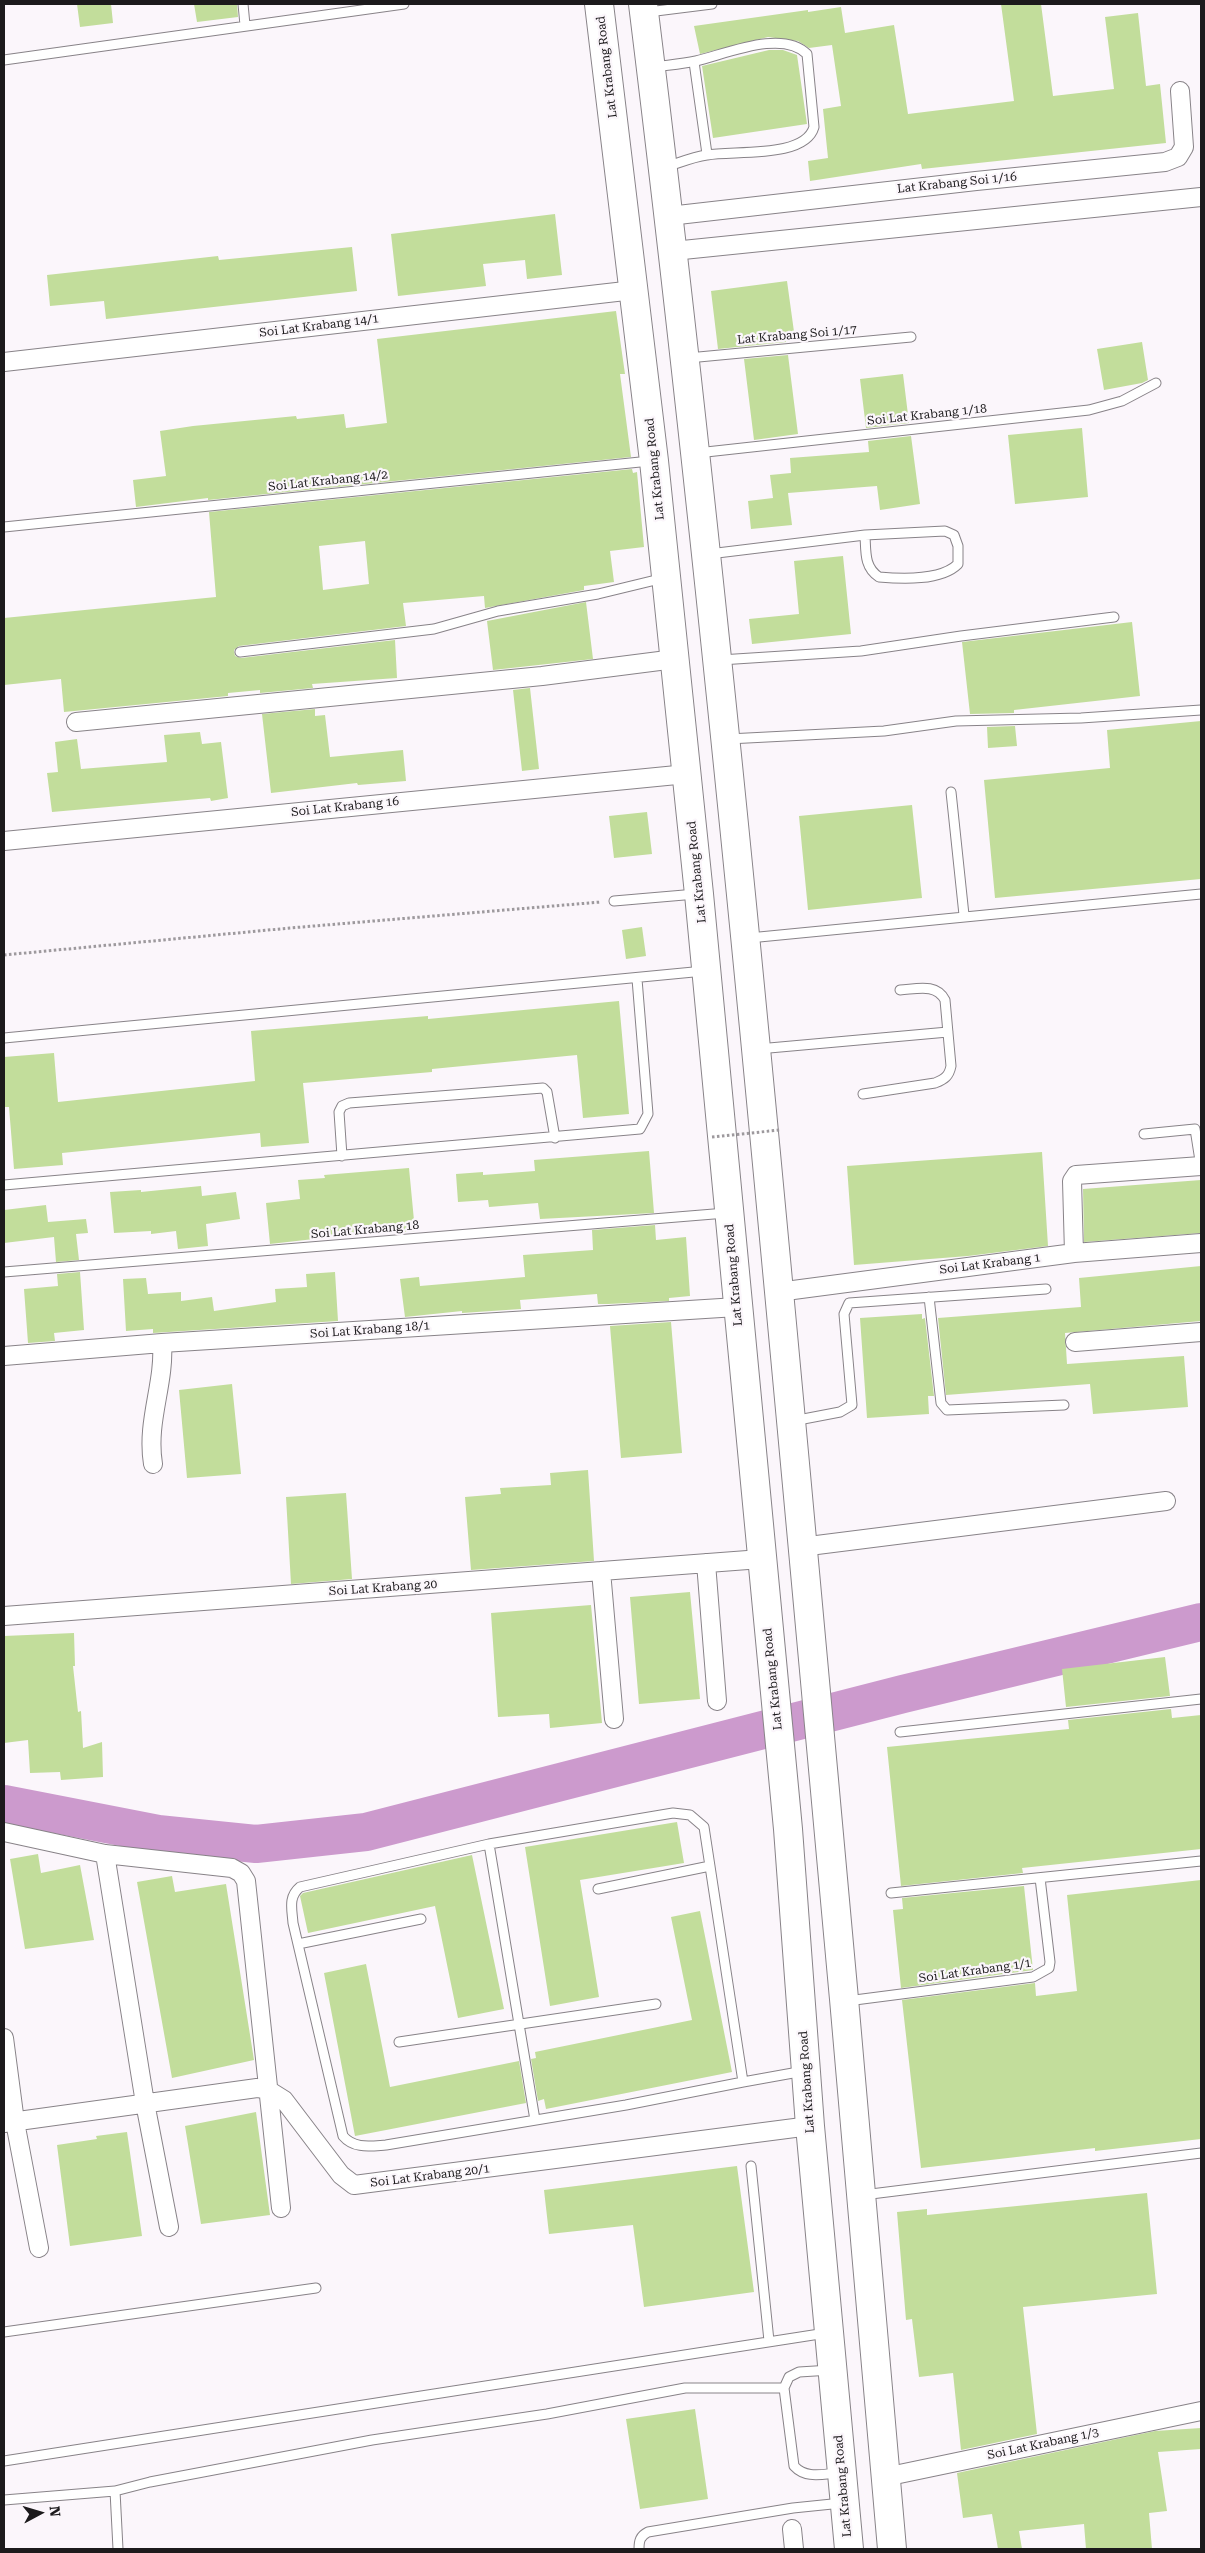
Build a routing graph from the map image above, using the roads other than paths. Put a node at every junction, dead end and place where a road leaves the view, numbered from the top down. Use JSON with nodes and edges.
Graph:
{"nodes":[{"id":1,"x":243,"y":4,"type":"edge"},
{"id":2,"x":404,"y":4,"type":"edge"},
{"id":3,"x":599,"y":4,"type":"edge"},
{"id":4,"x":712,"y":4,"type":"edge"},
{"id":5,"x":643,"y":8,"type":"edge"},
{"id":6,"x":245,"y":25,"type":"junction"},
{"id":7,"x":4,"y":60,"type":"edge"},
{"id":8,"x":694,"y":62,"type":"junction"},
{"id":9,"x":651,"y":67,"type":"junction"},
{"id":10,"x":1180,"y":91,"type":"dead end"},
{"id":11,"x":707,"y":154,"type":"junction"},
{"id":12,"x":663,"y":168,"type":"junction"},
{"id":13,"x":1201,"y":197,"type":"edge"},
{"id":14,"x":668,"y":216,"type":"junction"},
{"id":15,"x":673,"y":251,"type":"junction"},
{"id":16,"x":634,"y":290,"type":"junction"},
{"id":17,"x":910,"y":337,"type":"dead end"},
{"id":18,"x":686,"y":358,"type":"junction"},
{"id":19,"x":4,"y":362,"type":"edge"},
{"id":20,"x":1156,"y":383,"type":"dead end"},
{"id":21,"x":696,"y":453,"type":"junction"},
{"id":22,"x":654,"y":461,"type":"junction"},
{"id":23,"x":4,"y":527,"type":"edge"},
{"id":24,"x":865,"y":535,"type":"junction"},
{"id":25,"x":706,"y":555,"type":"junction"},
{"id":26,"x":667,"y":578,"type":"junction"},
{"id":27,"x":1114,"y":617,"type":"dead end"},
{"id":28,"x":240,"y":652,"type":"dead end"},
{"id":29,"x":675,"y":659,"type":"junction"},
{"id":30,"x":718,"y":660,"type":"junction"},
{"id":31,"x":1201,"y":710,"type":"edge"},
{"id":32,"x":76,"y":722,"type":"dead end"},
{"id":33,"x":726,"y":739,"type":"junction"},
{"id":34,"x":687,"y":774,"type":"junction"},
{"id":35,"x":951,"y":792,"type":"dead end"},
{"id":36,"x":4,"y":841,"type":"edge"},
{"id":37,"x":699,"y":894,"type":"junction"},
{"id":38,"x":1201,"y":894,"type":"edge"},
{"id":39,"x":614,"y":901,"type":"road end"},
{"id":40,"x":964,"y":915,"type":"junction"},
{"id":41,"x":746,"y":938,"type":"junction"},
{"id":42,"x":706,"y":971,"type":"junction"},
{"id":43,"x":637,"y":979,"type":"junction"},
{"id":44,"x":900,"y":990,"type":"dead end"},
{"id":45,"x":948,"y":1032,"type":"junction"},
{"id":46,"x":4,"y":1038,"type":"edge"},
{"id":47,"x":755,"y":1049,"type":"junction"},
{"id":48,"x":863,"y":1094,"type":"dead end"},
{"id":49,"x":1198,"y":1129,"type":"edge"},
{"id":50,"x":1144,"y":1134,"type":"dead end"},
{"id":51,"x":555,"y":1138,"type":"junction"},
{"id":52,"x":342,"y":1156,"type":"junction"},
{"id":53,"x":1201,"y":1166,"type":"edge"},
{"id":54,"x":4,"y":1185,"type":"edge"},
{"id":55,"x":729,"y":1213,"type":"junction"},
{"id":56,"x":1201,"y":1243,"type":"edge"},
{"id":57,"x":1074,"y":1253,"type":"junction"},
{"id":58,"x":4,"y":1272,"type":"edge"},
{"id":59,"x":1046,"y":1289,"type":"dead end"},
{"id":60,"x":778,"y":1292,"type":"junction"},
{"id":61,"x":929,"y":1297,"type":"junction"},
{"id":62,"x":737,"y":1307,"type":"junction"},
{"id":63,"x":1201,"y":1332,"type":"edge"},
{"id":64,"x":1075,"y":1342,"type":"dead end"},
{"id":65,"x":162,"y":1344,"type":"junction"},
{"id":66,"x":4,"y":1356,"type":"edge"},
{"id":67,"x":1064,"y":1405,"type":"dead end"},
{"id":68,"x":790,"y":1422,"type":"junction"},
{"id":69,"x":153,"y":1464,"type":"dead end"},
{"id":70,"x":1166,"y":1501,"type":"dead end"},
{"id":71,"x":802,"y":1547,"type":"junction"},
{"id":72,"x":762,"y":1559,"type":"junction"},
{"id":73,"x":706,"y":1563,"type":"junction"},
{"id":74,"x":602,"y":1571,"type":"junction"},
{"id":75,"x":4,"y":1616,"type":"edge"},
{"id":76,"x":1201,"y":1699,"type":"edge"},
{"id":77,"x":717,"y":1701,"type":"dead end"},
{"id":78,"x":614,"y":1718,"type":"dead end"},
{"id":79,"x":900,"y":1732,"type":"dead end"},
{"id":80,"x":4,"y":1832,"type":"edge"},
{"id":81,"x":489,"y":1844,"type":"junction"},
{"id":82,"x":105,"y":1854,"type":"junction"},
{"id":83,"x":1201,"y":1861,"type":"edge"},
{"id":84,"x":710,"y":1866,"type":"junction"},
{"id":85,"x":1040,"y":1878,"type":"junction"},
{"id":86,"x":598,"y":1889,"type":"dead end"},
{"id":87,"x":891,"y":1893,"type":"dead end"},
{"id":88,"x":421,"y":1919,"type":"dead end"},
{"id":89,"x":298,"y":1944,"type":"junction"},
{"id":90,"x":844,"y":2001,"type":"junction"},
{"id":91,"x":656,"y":2004,"type":"dead end"},
{"id":92,"x":519,"y":2023,"type":"junction"},
{"id":93,"x":4,"y":2038,"type":"edge"},
{"id":94,"x":398,"y":2042,"type":"dead end"},
{"id":95,"x":806,"y":2070,"type":"junction"},
{"id":96,"x":742,"y":2082,"type":"junction"},
{"id":97,"x":268,"y":2090,"type":"junction"},
{"id":98,"x":146,"y":2103,"type":"junction"},
{"id":99,"x":535,"y":2120,"type":"junction"},
{"id":100,"x":9,"y":2123,"type":"edge"},
{"id":101,"x":810,"y":2126,"type":"junction"},
{"id":102,"x":1201,"y":2153,"type":"edge"},
{"id":103,"x":751,"y":2166,"type":"dead end"},
{"id":104,"x":861,"y":2195,"type":"junction"},
{"id":105,"x":281,"y":2208,"type":"dead end"},
{"id":106,"x":169,"y":2227,"type":"dead end"},
{"id":107,"x":39,"y":2248,"type":"dead end"},
{"id":108,"x":316,"y":2288,"type":"dead end"},
{"id":109,"x":4,"y":2332,"type":"edge"},
{"id":110,"x":829,"y":2333,"type":"junction"},
{"id":111,"x":769,"y":2341,"type":"junction"},
{"id":112,"x":832,"y":2370,"type":"junction"},
{"id":113,"x":784,"y":2388,"type":"junction"},
{"id":114,"x":1201,"y":2411,"type":"edge"},
{"id":115,"x":4,"y":2461,"type":"edge"},
{"id":116,"x":842,"y":2473,"type":"junction"},
{"id":117,"x":885,"y":2476,"type":"junction"},
{"id":118,"x":116,"y":2491,"type":"junction"},
{"id":119,"x":4,"y":2500,"type":"edge"},
{"id":120,"x":844,"y":2503,"type":"junction"},
{"id":121,"x":792,"y":2529,"type":"dead end"},
{"id":122,"x":118,"y":2549,"type":"edge"},
{"id":123,"x":639,"y":2549,"type":"edge"},
{"id":124,"x":794,"y":2549,"type":"edge"},
{"id":125,"x":849,"y":2549,"type":"edge"},
{"id":126,"x":892,"y":2549,"type":"edge"}],
"edges":[{"from":1,"to":6,"type":"lane"},
{"from":2,"to":6,"type":"lane"},
{"from":3,"to":16,"type":"main road","name":"Lat Krabang Road"},
{"from":4,"to":5,"type":"lane"},
{"from":5,"to":9,"type":"main road"},
{"from":6,"to":7,"type":"lane"},
{"from":8,"to":9,"type":"lane"},
{"from":8,"to":11,"type":"lane"},
{"from":8,"to":11,"type":"lane"},
{"from":9,"to":12,"type":"main road"},
{"from":10,"to":14,"type":"street","name":"Lat Krabang Soi 1/16"},
{"from":11,"to":12,"type":"lane"},
{"from":12,"to":14,"type":"main road"},
{"from":13,"to":15,"type":"street"},
{"from":14,"to":15,"type":"main road"},
{"from":15,"to":18,"type":"main road"},
{"from":16,"to":19,"type":"street","name":"Soi Lat Krabang 14/1"},
{"from":16,"to":22,"type":"main road","name":"Lat Krabang Road"},
{"from":17,"to":18,"type":"lane","name":"Lat Krabang Soi 1/17"},
{"from":18,"to":21,"type":"main road"},
{"from":20,"to":21,"type":"lane","name":"Soi Lat Krabang 1/18"},
{"from":21,"to":25,"type":"main road"},
{"from":22,"to":23,"type":"lane","name":"Soi Lat Krabang 14/2"},
{"from":22,"to":26,"type":"main road","name":"Lat Krabang Road"},
{"from":24,"to":24,"type":"lane"},
{"from":24,"to":25,"type":"lane"},
{"from":25,"to":30,"type":"main road"},
{"from":26,"to":28,"type":"lane"},
{"from":26,"to":29,"type":"main road","name":"Lat Krabang Road"},
{"from":27,"to":30,"type":"lane"},
{"from":29,"to":32,"type":"street"},
{"from":29,"to":34,"type":"main road","name":"Lat Krabang Road"},
{"from":30,"to":33,"type":"main road"},
{"from":31,"to":33,"type":"lane"},
{"from":33,"to":41,"type":"main road"},
{"from":34,"to":36,"type":"street","name":"Soi Lat Krabang 16"},
{"from":34,"to":37,"type":"main road","name":"Lat Krabang Road"},
{"from":35,"to":40,"type":"lane"},
{"from":37,"to":39,"type":"lane"},
{"from":37,"to":42,"type":"main road","name":"Lat Krabang Road"},
{"from":38,"to":40,"type":"lane"},
{"from":40,"to":41,"type":"lane"},
{"from":41,"to":47,"type":"main road"},
{"from":42,"to":43,"type":"lane"},
{"from":42,"to":55,"type":"main road","name":"Lat Krabang Road"},
{"from":43,"to":46,"type":"lane"},
{"from":43,"to":51,"type":"lane"},
{"from":44,"to":45,"type":"lane"},
{"from":45,"to":47,"type":"lane"},
{"from":45,"to":48,"type":"lane"},
{"from":47,"to":60,"type":"main road"},
{"from":49,"to":50,"type":"lane"},
{"from":49,"to":53,"type":"lane"},
{"from":51,"to":52,"type":"lane"},
{"from":51,"to":52,"type":"lane"},
{"from":52,"to":54,"type":"lane"},
{"from":53,"to":57,"type":"street"},
{"from":55,"to":58,"type":"lane","name":"Soi Lat Krabang 18"},
{"from":55,"to":62,"type":"main road","name":"Lat Krabang Road"},
{"from":56,"to":57,"type":"street","name":"Soi Lat Krabang 1"},
{"from":57,"to":60,"type":"street","name":"Soi Lat Krabang 1"},
{"from":59,"to":61,"type":"lane"},
{"from":60,"to":68,"type":"main road"},
{"from":61,"to":67,"type":"lane"},
{"from":61,"to":68,"type":"lane"},
{"from":62,"to":65,"type":"street","name":"Soi Lat Krabang 18/1"},
{"from":62,"to":72,"type":"main road","name":"Lat Krabang Road"},
{"from":63,"to":64,"type":"street"},
{"from":65,"to":66,"type":"street","name":"Soi Lat Krabang 18/1"},
{"from":65,"to":69,"type":"street"},
{"from":68,"to":71,"type":"main road"},
{"from":70,"to":71,"type":"street"},
{"from":71,"to":90,"type":"main road"},
{"from":72,"to":73,"type":"street","name":"Soi Lat Krabang 20"},
{"from":72,"to":95,"type":"main road","name":"Lat Krabang Road"},
{"from":73,"to":74,"type":"street","name":"Soi Lat Krabang 20"},
{"from":73,"to":77,"type":"street"},
{"from":74,"to":75,"type":"street","name":"Soi Lat Krabang 20"},
{"from":74,"to":78,"type":"street"},
{"from":76,"to":79,"type":"lane"},
{"from":80,"to":82,"type":"street"},
{"from":81,"to":84,"type":"lane"},
{"from":81,"to":89,"type":"lane"},
{"from":81,"to":92,"type":"lane"},
{"from":82,"to":97,"type":"street"},
{"from":82,"to":98,"type":"street"},
{"from":83,"to":85,"type":"lane"},
{"from":84,"to":86,"type":"lane"},
{"from":84,"to":96,"type":"lane"},
{"from":85,"to":87,"type":"lane"},
{"from":85,"to":90,"type":"lane","name":"Soi Lat Krabang 1/1"},
{"from":88,"to":89,"type":"lane"},
{"from":89,"to":99,"type":"lane"},
{"from":90,"to":104,"type":"main road"},
{"from":91,"to":92,"type":"lane"},
{"from":92,"to":94,"type":"lane"},
{"from":92,"to":99,"type":"lane"},
{"from":93,"to":100,"type":"street"},
{"from":95,"to":96,"type":"lane"},
{"from":95,"to":101,"type":"main road","name":"Lat Krabang Road"},
{"from":96,"to":99,"type":"lane"},
{"from":97,"to":98,"type":"street"},
{"from":97,"to":101,"type":"street","name":"Soi Lat Krabang 20/1"},
{"from":97,"to":105,"type":"street"},
{"from":98,"to":100,"type":"street"},
{"from":98,"to":106,"type":"street"},
{"from":100,"to":107,"type":"street"},
{"from":101,"to":110,"type":"main road","name":"Lat Krabang Road"},
{"from":102,"to":104,"type":"lane"},
{"from":103,"to":111,"type":"lane"},
{"from":104,"to":117,"type":"main road"},
{"from":108,"to":109,"type":"lane"},
{"from":110,"to":111,"type":"lane"},
{"from":110,"to":112,"type":"main road","name":"Lat Krabang Road"},
{"from":111,"to":115,"type":"lane"},
{"from":112,"to":113,"type":"lane"},
{"from":112,"to":116,"type":"main road","name":"Lat Krabang Road"},
{"from":113,"to":116,"type":"lane"},
{"from":113,"to":118,"type":"lane"},
{"from":114,"to":117,"type":"street","name":"Soi Lat Krabang 1/3"},
{"from":116,"to":120,"type":"main road","name":"Lat Krabang Road"},
{"from":117,"to":126,"type":"main road"},
{"from":118,"to":119,"type":"lane"},
{"from":118,"to":122,"type":"lane"},
{"from":120,"to":123,"type":"lane"},
{"from":120,"to":125,"type":"main road","name":"Lat Krabang Road"},
{"from":121,"to":124,"type":"street"}]}
